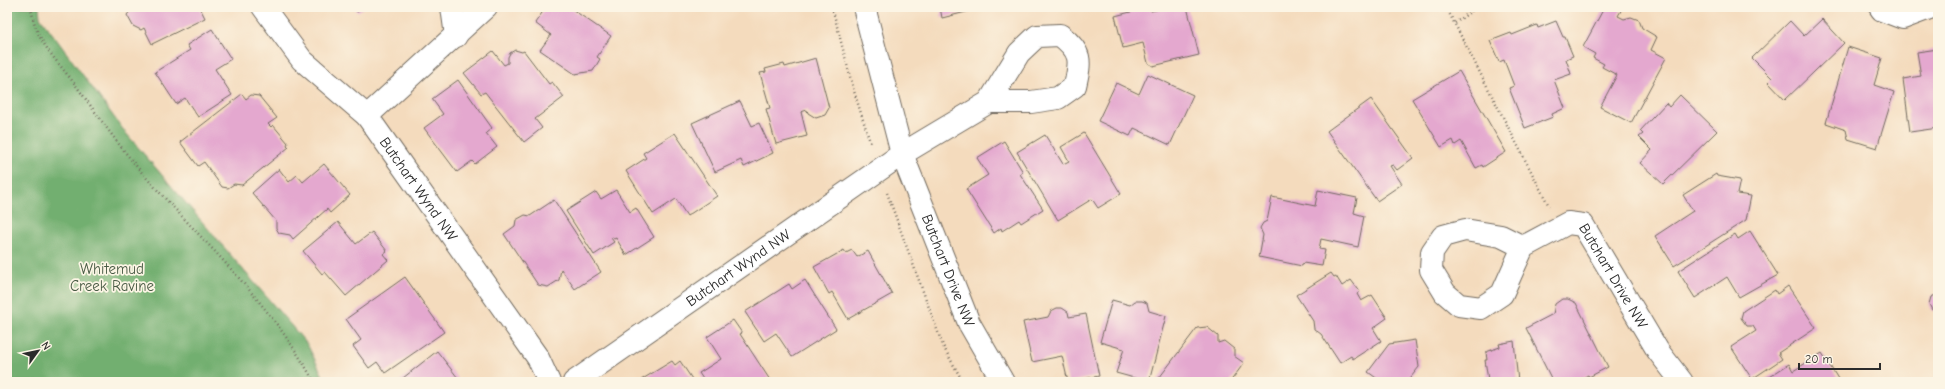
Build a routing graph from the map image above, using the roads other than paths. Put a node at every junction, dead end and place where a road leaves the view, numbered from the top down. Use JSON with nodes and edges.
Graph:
{"nodes":[{"id":1,"x":263,"y":7,"type":"edge"},
{"id":2,"x":452,"y":7,"type":"edge"},
{"id":3,"x":486,"y":7,"type":"edge"},
{"id":4,"x":864,"y":7,"type":"edge"},
{"id":5,"x":1880,"y":7,"type":"edge"},
{"id":6,"x":1932,"y":7,"type":"edge"},
{"id":7,"x":456,"y":36,"type":"junction"},
{"id":8,"x":989,"y":102,"type":"dead end"},
{"id":9,"x":367,"y":116,"type":"junction"},
{"id":10,"x":902,"y":154,"type":"junction"},
{"id":11,"x":1523,"y":247,"type":"dead end"},
{"id":12,"x":549,"y":382,"type":"edge"},
{"id":13,"x":574,"y":382,"type":"edge"},
{"id":14,"x":1003,"y":382,"type":"edge"},
{"id":15,"x":1682,"y":382,"type":"edge"}],
"edges":[{"from":1,"to":9,"type":"street","name":"Butchart Wynd NW"},
{"from":2,"to":7,"type":"street"},
{"from":3,"to":7,"type":"street"},
{"from":4,"to":10,"type":"street","name":"Butchart Drive NW"},
{"from":5,"to":6,"type":"street"},
{"from":7,"to":9,"type":"street"},
{"from":8,"to":10,"type":"street"},
{"from":9,"to":12,"type":"street","name":"Butchart Wynd NW"},
{"from":10,"to":13,"type":"street","name":"Butchart Wynd NW"},
{"from":10,"to":14,"type":"street","name":"Butchart Drive NW"},
{"from":11,"to":15,"type":"street","name":"Butchart Drive NW"}]}
